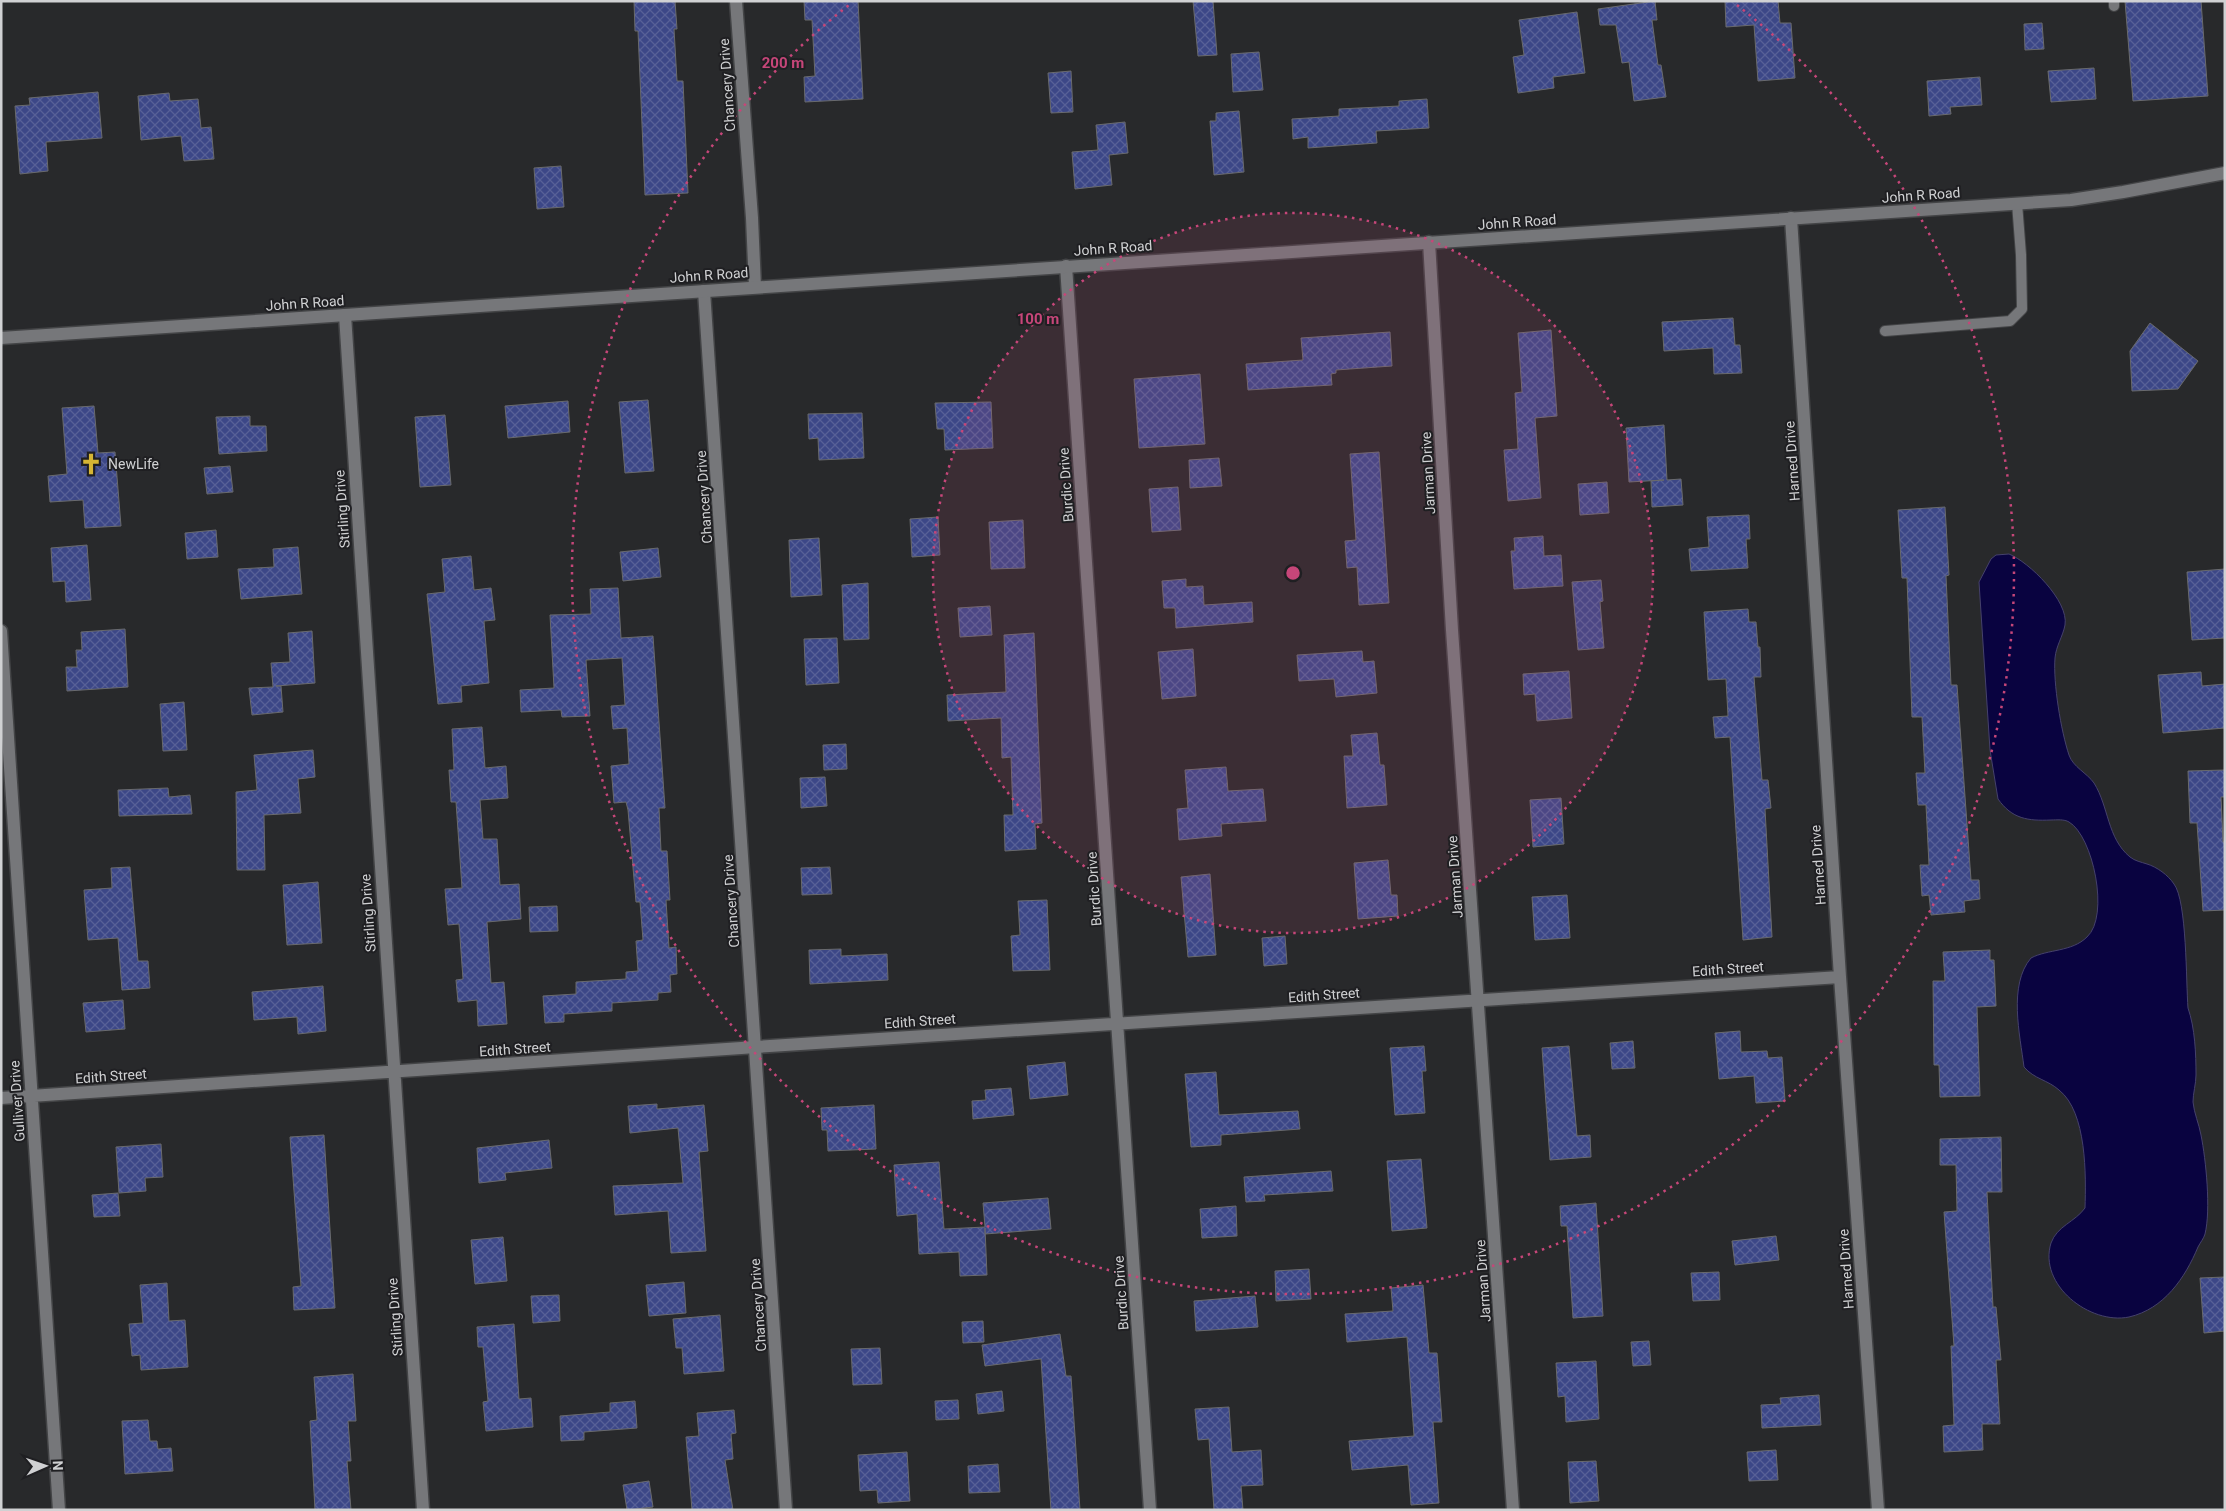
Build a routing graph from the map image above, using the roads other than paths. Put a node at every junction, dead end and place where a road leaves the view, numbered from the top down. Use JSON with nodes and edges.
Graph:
{"nodes":[{"id":1,"x":736,"y":1,"type":"edge"},
{"id":2,"x":2225,"y":174,"type":"edge"},
{"id":3,"x":2017,"y":203,"type":"junction"},
{"id":4,"x":1791,"y":218,"type":"junction"},
{"id":5,"x":1429,"y":242,"type":"junction"},
{"id":6,"x":1066,"y":266,"type":"junction"},
{"id":7,"x":755,"y":287,"type":"junction"},
{"id":8,"x":704,"y":291,"type":"junction"},
{"id":9,"x":344,"y":315,"type":"junction"},
{"id":10,"x":1885,"y":331,"type":"dead end"},
{"id":11,"x":1,"y":338,"type":"edge"},
{"id":12,"x":1,"y":631,"type":"edge"},
{"id":13,"x":1840,"y":977,"type":"junction"},
{"id":14,"x":1479,"y":1000,"type":"junction"},
{"id":15,"x":1118,"y":1024,"type":"junction"},
{"id":16,"x":756,"y":1047,"type":"junction"},
{"id":17,"x":394,"y":1073,"type":"junction"},
{"id":18,"x":32,"y":1096,"type":"junction"},
{"id":19,"x":1,"y":1098,"type":"edge"},
{"id":20,"x":59,"y":1510,"type":"edge"},
{"id":21,"x":423,"y":1510,"type":"edge"},
{"id":22,"x":786,"y":1510,"type":"edge"},
{"id":23,"x":1150,"y":1510,"type":"edge"},
{"id":24,"x":1513,"y":1510,"type":"edge"},
{"id":25,"x":1878,"y":1510,"type":"edge"}],
"edges":[{"from":1,"to":7,"type":"street","name":"Chancery Drive"},
{"from":2,"to":3,"type":"street","name":"John R Road"},
{"from":3,"to":4,"type":"street","name":"John R Road"},
{"from":3,"to":10,"type":"lane"},
{"from":4,"to":5,"type":"street","name":"John R Road"},
{"from":4,"to":13,"type":"street","name":"Harned Drive"},
{"from":5,"to":6,"type":"street","name":"John R Road"},
{"from":5,"to":14,"type":"street","name":"Jarman Drive"},
{"from":6,"to":7,"type":"street","name":"John R Road"},
{"from":6,"to":15,"type":"street","name":"Burdic Drive"},
{"from":7,"to":8,"type":"street","name":"John R Road"},
{"from":8,"to":9,"type":"street","name":"John R Road"},
{"from":8,"to":16,"type":"street","name":"Chancery Drive"},
{"from":9,"to":11,"type":"street","name":"John R Road"},
{"from":9,"to":17,"type":"street","name":"Stirling Drive"},
{"from":12,"to":18,"type":"street","name":"Gulliver Drive"},
{"from":13,"to":14,"type":"street","name":"Edith Street"},
{"from":13,"to":25,"type":"street","name":"Harned Drive"},
{"from":14,"to":15,"type":"street","name":"Edith Street"},
{"from":14,"to":24,"type":"street","name":"Jarman Drive"},
{"from":15,"to":16,"type":"street","name":"Edith Street"},
{"from":15,"to":23,"type":"street","name":"Burdic Drive"},
{"from":16,"to":17,"type":"street","name":"Edith Street"},
{"from":16,"to":22,"type":"street","name":"Chancery Drive"},
{"from":17,"to":18,"type":"street","name":"Edith Street"},
{"from":17,"to":21,"type":"street","name":"Stirling Drive"},
{"from":18,"to":19,"type":"street","name":"Edith Street"},
{"from":18,"to":20,"type":"street","name":"Gulliver Drive"}]}
